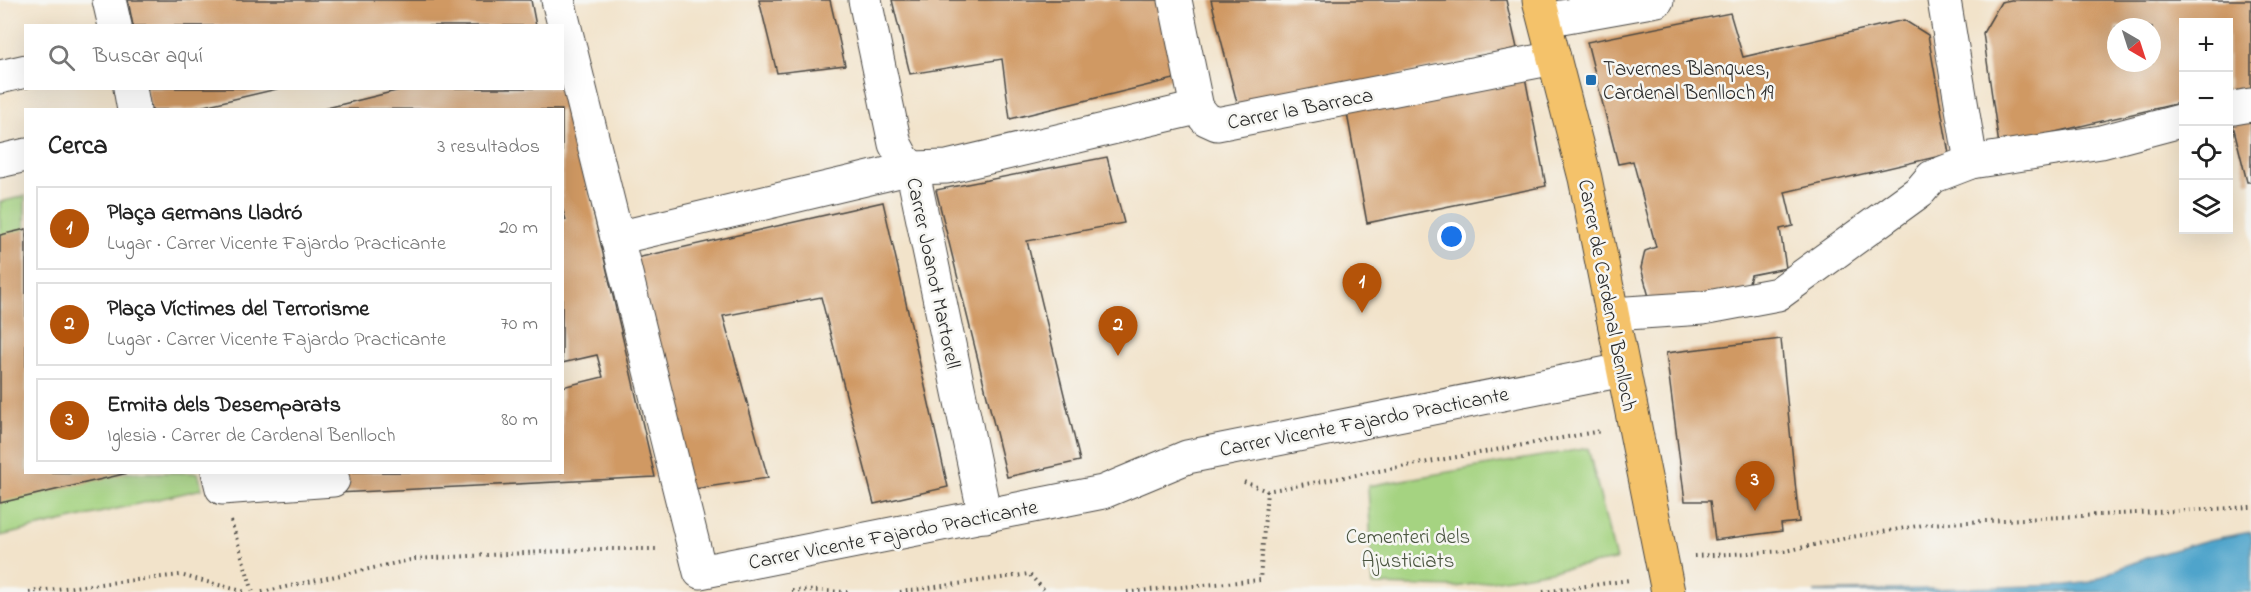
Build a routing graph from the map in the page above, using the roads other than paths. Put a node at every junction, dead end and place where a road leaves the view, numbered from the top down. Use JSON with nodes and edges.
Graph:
{"nodes":[{"id":1,"x":109,"y":0,"type":"edge"},
{"id":2,"x":558,"y":0,"type":"edge"},
{"id":3,"x":866,"y":0,"type":"edge"},
{"id":4,"x":1175,"y":0,"type":"edge"},
{"id":5,"x":1657,"y":0,"type":"edge"},
{"id":6,"x":1944,"y":0,"type":"edge"},
{"id":7,"x":1542,"y":10,"type":"edge"},
{"id":8,"x":115,"y":24,"type":"edge"},
{"id":9,"x":564,"y":24,"type":"edge"},
{"id":10,"x":564,"y":24,"type":"edge"},
{"id":11,"x":1554,"y":58,"type":"junction"},
{"id":12,"x":24,"y":71,"type":"edge"},
{"id":13,"x":0,"y":77,"type":"edge"},
{"id":14,"x":130,"y":90,"type":"edge"},
{"id":15,"x":2251,"y":105,"type":"edge"},
{"id":16,"x":134,"y":108,"type":"edge"},
{"id":17,"x":1197,"y":108,"type":"junction"},
{"id":18,"x":2233,"y":108,"type":"edge"},
{"id":19,"x":2179,"y":121,"type":"edge"},
{"id":20,"x":24,"y":155,"type":"edge"},
{"id":21,"x":0,"y":161,"type":"edge"},
{"id":22,"x":1971,"y":162,"type":"junction"},
{"id":23,"x":912,"y":168,"type":"junction"},
{"id":24,"x":617,"y":238,"type":"junction"},
{"id":25,"x":1612,"y":314,"type":"junction"},
{"id":26,"x":1623,"y":370,"type":"junction"},
{"id":27,"x":220,"y":480,"type":"edge"},
{"id":28,"x":333,"y":480,"type":"dead end"},
{"id":29,"x":985,"y":516,"type":"junction"},
{"id":30,"x":1664,"y":575,"type":"edge"}],
"edges":[{"from":1,"to":8,"type":"street"},
{"from":2,"to":10,"type":"street","name":"Carrer Vicente Fajardo Practicante"},
{"from":3,"to":23,"type":"street","name":"Carrer Joanot Martorell"},
{"from":4,"to":17,"type":"street"},
{"from":5,"to":7,"type":"street"},
{"from":6,"to":22,"type":"street"},
{"from":7,"to":11,"type":"main road","name":"Carrer de Cardenal Benlloch"},
{"from":9,"to":24,"type":"street","name":"Carrer Vicente Fajardo Practicante"},
{"from":11,"to":17,"type":"street","name":"Carrer la Barraca"},
{"from":11,"to":25,"type":"main road","name":"Carrer de Cardenal Benlloch"},
{"from":12,"to":13,"type":"street"},
{"from":14,"to":16,"type":"street"},
{"from":15,"to":18,"type":"street"},
{"from":17,"to":23,"type":"street","name":"Carrer la Barraca"},
{"from":19,"to":22,"type":"street"},
{"from":20,"to":21,"type":"street"},
{"from":22,"to":25,"type":"street"},
{"from":23,"to":24,"type":"street","name":"Carrer la Barraca"},
{"from":23,"to":29,"type":"street","name":"Carrer Joanot Martorell"},
{"from":24,"to":29,"type":"street","name":"Carrer Vicente Fajardo Practicante"},
{"from":25,"to":26,"type":"main road","name":"Carrer de Cardenal Benlloch"},
{"from":26,"to":29,"type":"street","name":"Carrer Vicente Fajardo Practicante"},
{"from":26,"to":30,"type":"main road","name":"Carrer de Cardenal Benlloch"},
{"from":27,"to":28,"type":"street"}]}
